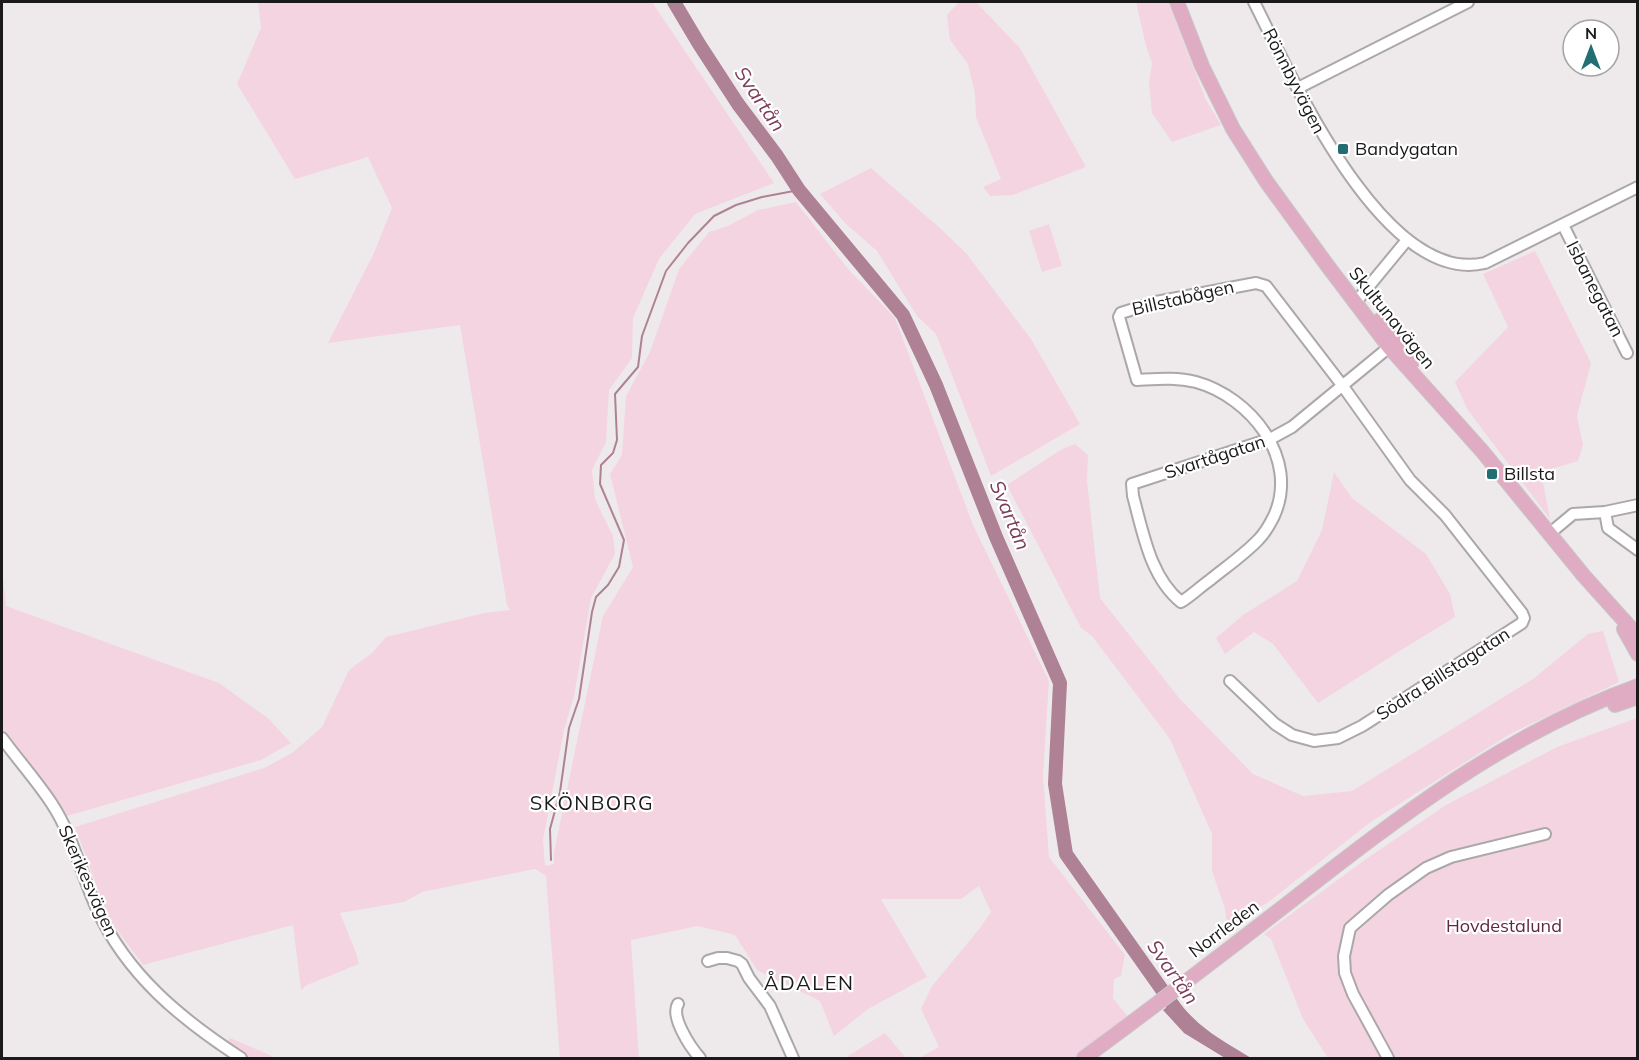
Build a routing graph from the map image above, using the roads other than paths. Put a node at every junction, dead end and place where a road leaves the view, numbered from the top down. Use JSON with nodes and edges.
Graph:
{"nodes":[{"id":1,"x":1177,"y":2,"type":"edge"},
{"id":2,"x":1254,"y":2,"type":"edge"},
{"id":3,"x":1468,"y":2,"type":"edge"},
{"id":4,"x":1298,"y":88,"type":"junction"},
{"id":5,"x":1637,"y":189,"type":"edge"},
{"id":6,"x":1563,"y":225,"type":"junction"},
{"id":7,"x":1407,"y":240,"type":"junction"},
{"id":8,"x":1358,"y":300,"type":"junction"},
{"id":9,"x":1392,"y":344,"type":"junction"},
{"id":10,"x":1627,"y":353,"type":"dead end"},
{"id":11,"x":1342,"y":385,"type":"junction"},
{"id":12,"x":1270,"y":439,"type":"junction"},
{"id":13,"x":1638,"y":505,"type":"edge"},
{"id":14,"x":1605,"y":512,"type":"junction"},
{"id":15,"x":1549,"y":534,"type":"junction"},
{"id":16,"x":1638,"y":550,"type":"edge"},
{"id":17,"x":1180,"y":602,"type":"joint"},
{"id":18,"x":1616,"y":614,"type":"junction"},
{"id":19,"x":1638,"y":636,"type":"edge"},
{"id":20,"x":1638,"y":654,"type":"edge"},
{"id":21,"x":1230,"y":681,"type":"dead end"},
{"id":22,"x":1638,"y":686,"type":"edge"},
{"id":23,"x":1638,"y":697,"type":"edge"},
{"id":24,"x":2,"y":738,"type":"edge"},
{"id":25,"x":1387,"y":828,"type":"junction"},
{"id":26,"x":1545,"y":834,"type":"dead end"},
{"id":27,"x":708,"y":961,"type":"dead end"},
{"id":28,"x":678,"y":1004,"type":"dead end"},
{"id":29,"x":1084,"y":1058,"type":"edge"},
{"id":30,"x":241,"y":1059,"type":"edge"},
{"id":31,"x":700,"y":1059,"type":"edge"},
{"id":32,"x":793,"y":1059,"type":"edge"},
{"id":33,"x":1388,"y":1059,"type":"edge"}],
"edges":[{"from":1,"to":8,"type":"main road","name":"Skultunavägen"},
{"from":2,"to":4,"type":"street","name":"Rönnbyvägen"},
{"from":3,"to":4,"type":"street"},
{"from":4,"to":7,"type":"street","name":"Rönnbyvägen"},
{"from":5,"to":6,"type":"street","name":"Rönnbyvägen"},
{"from":6,"to":7,"type":"street","name":"Rönnbyvägen"},
{"from":6,"to":10,"type":"street","name":"Isbanegatan"},
{"from":7,"to":8,"type":"street"},
{"from":8,"to":9,"type":"main road","name":"Skultunavägen"},
{"from":9,"to":11,"type":"street","name":"Svartågatan"},
{"from":9,"to":15,"type":"main road","name":"Skultunavägen"},
{"from":11,"to":12,"type":"street","name":"Svartågatan"},
{"from":11,"to":12,"type":"street","name":"Billstabågen"},
{"from":11,"to":21,"type":"street","name":"Södra Billstagatan"},
{"from":12,"to":17,"type":"street","name":"Billstabågen"},
{"from":12,"to":17,"type":"street","name":"Svartågatan"},
{"from":13,"to":14,"type":"street"},
{"from":14,"to":15,"type":"street"},
{"from":14,"to":16,"type":"street"},
{"from":15,"to":18,"type":"main road","name":"Skultunavägen"},
{"from":18,"to":19,"type":"main road","name":"Skultunavägen"},
{"from":18,"to":20,"type":"main road","name":"Skultunavägen"},
{"from":22,"to":25,"type":"main road","name":"Norrleden"},
{"from":23,"to":25,"type":"main road","name":"Norrleden"},
{"from":24,"to":30,"type":"street","name":"Skerikesvägen"},
{"from":25,"to":29,"type":"main road","name":"Norrleden"},
{"from":26,"to":33,"type":"street"},
{"from":27,"to":32,"type":"street"},
{"from":28,"to":31,"type":"street"}]}
